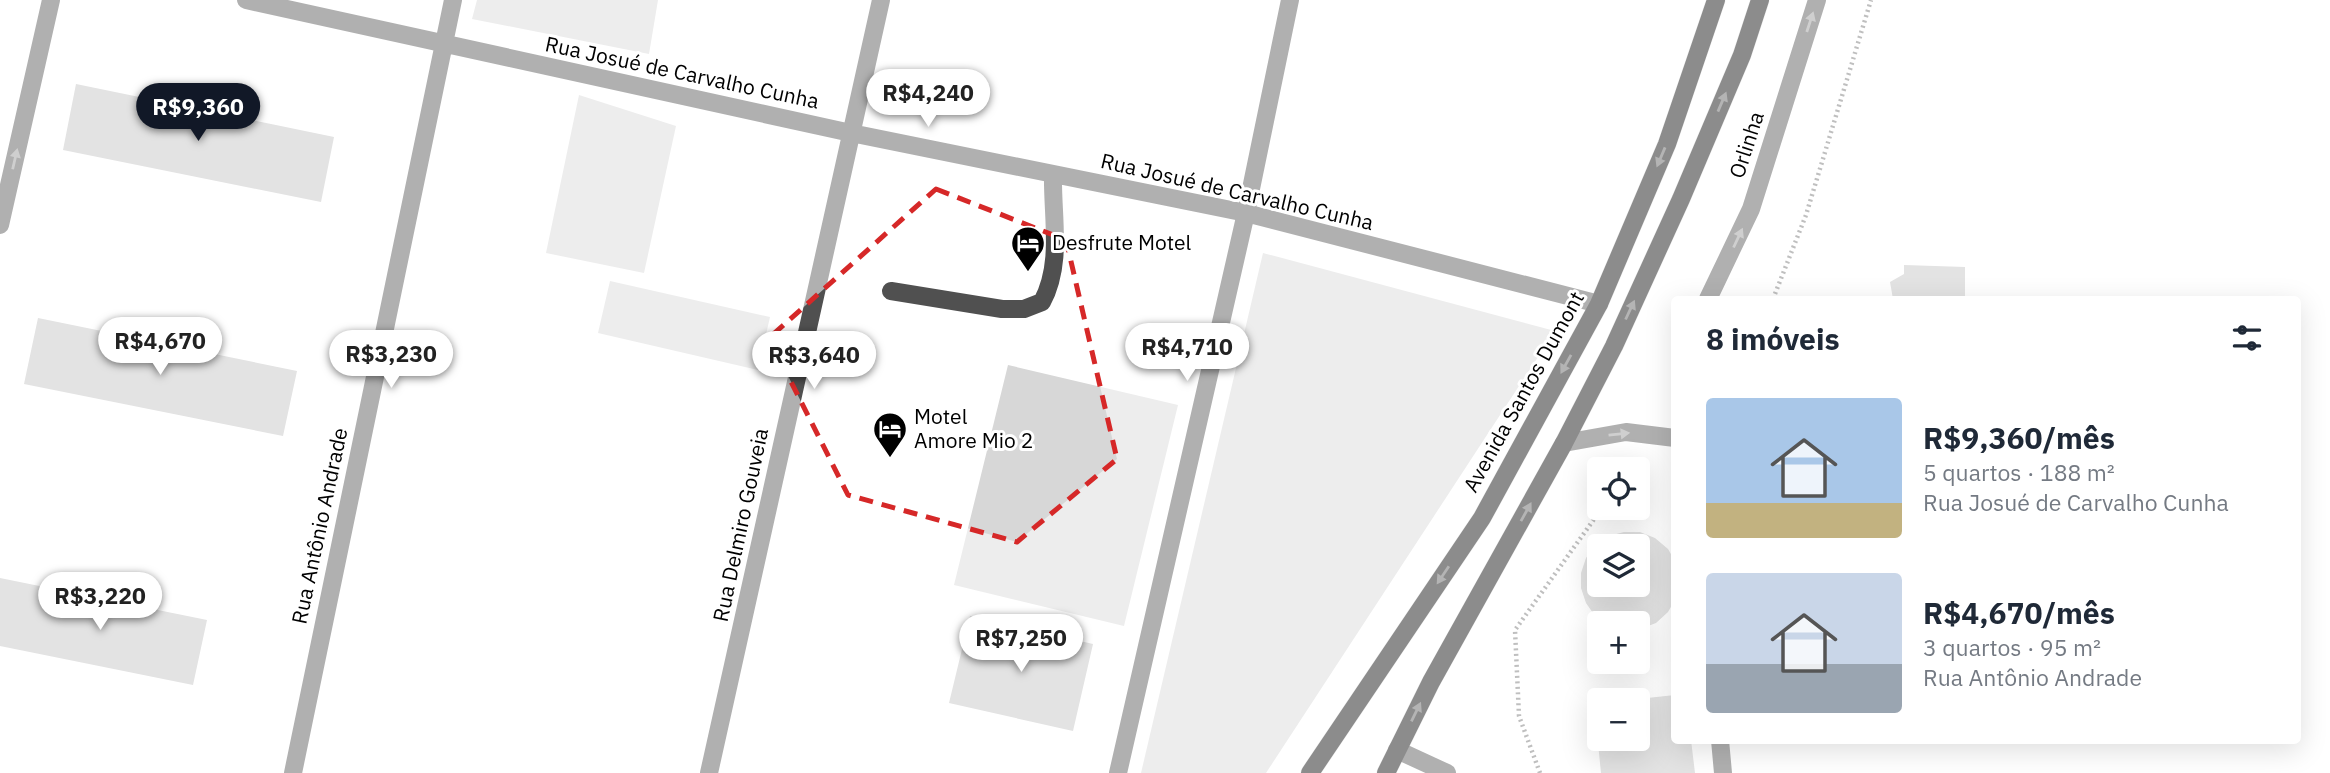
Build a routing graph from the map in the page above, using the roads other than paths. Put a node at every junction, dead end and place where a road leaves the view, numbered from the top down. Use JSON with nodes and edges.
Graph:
{"nodes":[{"id":1,"x":51,"y":0,"type":"edge"},
{"id":2,"x":246,"y":0,"type":"edge"},
{"id":3,"x":453,"y":0,"type":"edge"},
{"id":4,"x":881,"y":0,"type":"edge"},
{"id":5,"x":1290,"y":0,"type":"edge"},
{"id":6,"x":1716,"y":0,"type":"edge"},
{"id":7,"x":1760,"y":0,"type":"edge"},
{"id":8,"x":1817,"y":0,"type":"edge"},
{"id":9,"x":443,"y":43,"type":"junction"},
{"id":10,"x":851,"y":133,"type":"junction"},
{"id":11,"x":1053,"y":174,"type":"junction"},
{"id":12,"x":1246,"y":213,"type":"junction"},
{"id":13,"x":0,"y":226,"type":"edge"},
{"id":14,"x":891,"y":290,"type":"dead end"},
{"id":15,"x":1710,"y":296,"type":"edge"},
{"id":16,"x":1599,"y":304,"type":"junction"},
{"id":17,"x":1671,"y":437,"type":"edge"},
{"id":18,"x":1564,"y":443,"type":"junction"},
{"id":19,"x":1720,"y":744,"type":"edge"},
{"id":20,"x":1397,"y":750,"type":"junction"},
{"id":21,"x":293,"y":773,"type":"edge"},
{"id":22,"x":709,"y":773,"type":"edge"},
{"id":23,"x":1118,"y":773,"type":"edge"},
{"id":24,"x":1310,"y":773,"type":"edge"},
{"id":25,"x":1386,"y":773,"type":"edge"},
{"id":26,"x":1447,"y":773,"type":"edge"},
{"id":27,"x":1723,"y":773,"type":"edge"}],
"edges":[{"from":13,"to":1,"type":"street","one_way":true},
{"from":2,"to":9,"type":"street","name":"Rua Josué de Carvalho Cunha"},
{"from":3,"to":9,"type":"street","name":"Rua Antônio Andrade"},
{"from":4,"to":10,"type":"street","name":"Rua Delmiro Gouveia"},
{"from":5,"to":12,"type":"street"},
{"from":6,"to":16,"type":"main road","name":"Avenida Santos Dumont","one_way":true},
{"from":18,"to":7,"type":"main road","one_way":true},
{"from":15,"to":8,"type":"street","name":"Orlinha","one_way":true},
{"from":9,"to":10,"type":"street","name":"Rua Josué de Carvalho Cunha"},
{"from":9,"to":21,"type":"street","name":"Rua Antônio Andrade"},
{"from":10,"to":11,"type":"street","name":"Rua Josué de Carvalho Cunha"},
{"from":10,"to":22,"type":"street","name":"Rua Delmiro Gouveia"},
{"from":11,"to":12,"type":"street","name":"Rua Josué de Carvalho Cunha"},
{"from":11,"to":14,"type":"street"},
{"from":12,"to":16,"type":"street","name":"Rua Josué de Carvalho Cunha"},
{"from":12,"to":23,"type":"street"},
{"from":16,"to":24,"type":"main road","name":"Avenida Santos Dumont","one_way":true},
{"from":18,"to":17,"type":"street","one_way":true},
{"from":20,"to":18,"type":"main road","one_way":true},
{"from":19,"to":27,"type":"street"},
{"from":20,"to":25,"type":"main road"},
{"from":20,"to":26,"type":"street"}]}
